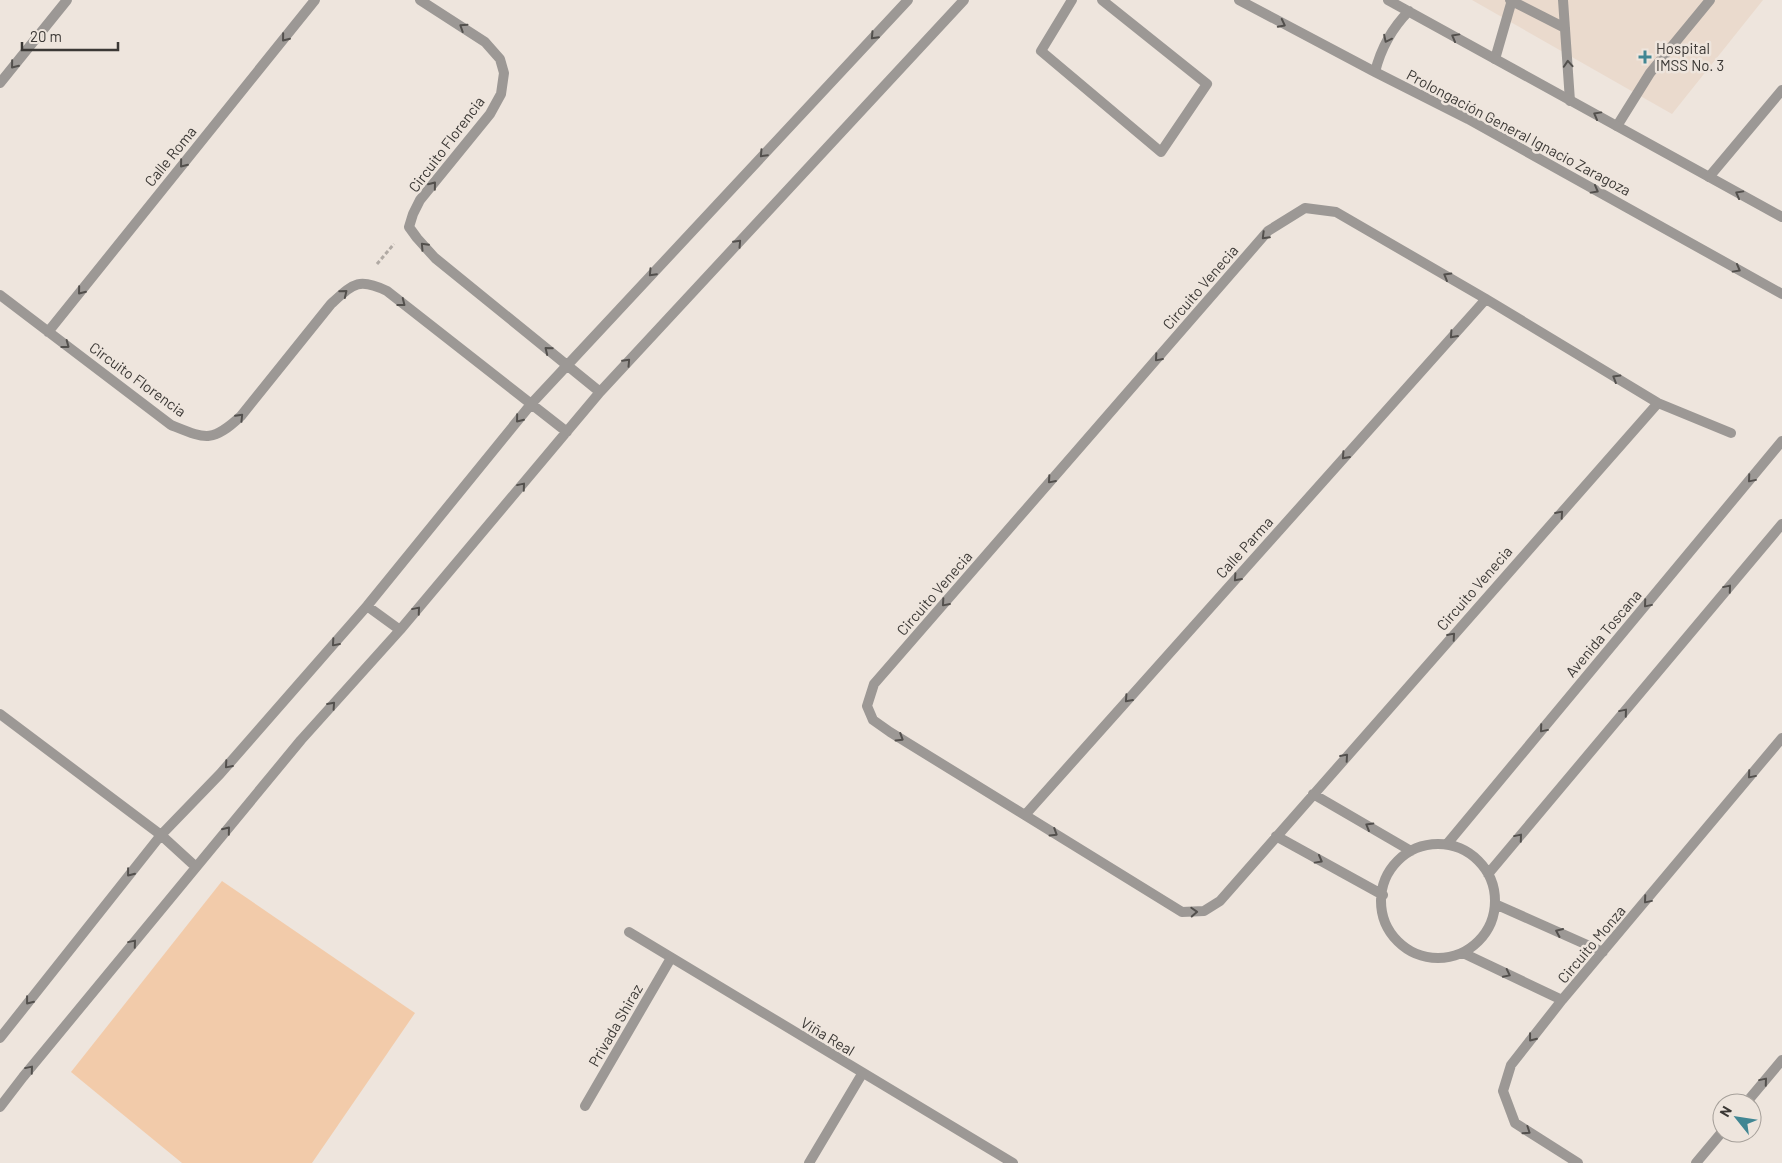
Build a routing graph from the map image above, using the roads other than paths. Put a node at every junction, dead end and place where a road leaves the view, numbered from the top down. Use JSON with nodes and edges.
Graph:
{"nodes":[{"id":1,"x":67,"y":0,"type":"edge"},
{"id":2,"x":316,"y":0,"type":"edge"},
{"id":3,"x":420,"y":0,"type":"edge"},
{"id":4,"x":908,"y":0,"type":"edge"},
{"id":5,"x":964,"y":0,"type":"edge"},
{"id":6,"x":1072,"y":0,"type":"edge"},
{"id":7,"x":1102,"y":0,"type":"edge"},
{"id":8,"x":1239,"y":0,"type":"edge"},
{"id":9,"x":1388,"y":0,"type":"edge"},
{"id":10,"x":1564,"y":0,"type":"edge"},
{"id":11,"x":1710,"y":0,"type":"edge"},
{"id":12,"x":1512,"y":1,"type":"edge"},
{"id":13,"x":1409,"y":11,"type":"junction"},
{"id":14,"x":1565,"y":28,"type":"junction"},
{"id":15,"x":1495,"y":58,"type":"junction"},
{"id":16,"x":1375,"y":72,"type":"junction"},
{"id":17,"x":0,"y":83,"type":"edge"},
{"id":18,"x":1782,"y":90,"type":"edge"},
{"id":19,"x":1570,"y":101,"type":"junction"},
{"id":20,"x":1617,"y":126,"type":"junction"},
{"id":21,"x":1709,"y":177,"type":"junction"},
{"id":22,"x":1782,"y":217,"type":"edge"},
{"id":23,"x":0,"y":294,"type":"edge"},
{"id":24,"x":1782,"y":294,"type":"edge"},
{"id":25,"x":1486,"y":299,"type":"junction"},
{"id":26,"x":48,"y":332,"type":"junction"},
{"id":27,"x":567,"y":365,"type":"junction"},
{"id":28,"x":600,"y":392,"type":"junction"},
{"id":29,"x":532,"y":403,"type":"junction"},
{"id":30,"x":1658,"y":403,"type":"junction"},
{"id":31,"x":567,"y":432,"type":"junction"},
{"id":32,"x":1731,"y":433,"type":"dead end"},
{"id":33,"x":1782,"y":441,"type":"edge"},
{"id":34,"x":1782,"y":524,"type":"edge"},
{"id":35,"x":367,"y":606,"type":"junction"},
{"id":36,"x":400,"y":630,"type":"junction"},
{"id":37,"x":0,"y":714,"type":"edge"},
{"id":38,"x":1782,"y":738,"type":"edge"},
{"id":39,"x":1313,"y":794,"type":"junction"},
{"id":40,"x":1025,"y":815,"type":"junction"},
{"id":41,"x":161,"y":835,"type":"junction"},
{"id":42,"x":1276,"y":836,"type":"junction"},
{"id":43,"x":1446,"y":844,"type":"junction"},
{"id":44,"x":1411,"y":851,"type":"junction"},
{"id":45,"x":196,"y":867,"type":"junction"},
{"id":46,"x":1488,"y":874,"type":"junction"},
{"id":47,"x":1383,"y":895,"type":"junction"},
{"id":48,"x":1495,"y":904,"type":"junction"},
{"id":49,"x":629,"y":932,"type":"dead end"},
{"id":50,"x":1603,"y":952,"type":"junction"},
{"id":51,"x":1463,"y":953,"type":"junction"},
{"id":52,"x":671,"y":958,"type":"junction"},
{"id":53,"x":1562,"y":1000,"type":"junction"},
{"id":54,"x":0,"y":1038,"type":"edge"},
{"id":55,"x":1782,"y":1060,"type":"edge"},
{"id":56,"x":862,"y":1074,"type":"junction"},
{"id":57,"x":1754,"y":1093,"type":"edge"},
{"id":58,"x":585,"y":1106,"type":"dead end"},
{"id":59,"x":0,"y":1107,"type":"edge"},
{"id":60,"x":1713,"y":1143,"type":"edge"},
{"id":61,"x":809,"y":1163,"type":"edge"},
{"id":62,"x":1012,"y":1163,"type":"edge"},
{"id":63,"x":1578,"y":1163,"type":"edge"},
{"id":64,"x":1696,"y":1163,"type":"edge"}],
"edges":[{"from":1,"to":17,"type":"street","one_way":true},
{"from":2,"to":26,"type":"street","name":"Calle Roma","one_way":true},
{"from":27,"to":3,"type":"street","name":"Circuito Florencia","one_way":true},
{"from":4,"to":27,"type":"street","one_way":true},
{"from":28,"to":5,"type":"street","one_way":true},
{"from":6,"to":7,"type":"street"},
{"from":8,"to":16,"type":"street","name":"Prolongación General Ignacio Zaragoza","one_way":true},
{"from":9,"to":13,"type":"street"},
{"from":10,"to":14,"type":"street"},
{"from":11,"to":20,"type":"street"},
{"from":12,"to":14,"type":"street"},
{"from":12,"to":15,"type":"street"},
{"from":15,"to":13,"type":"street","one_way":true},
{"from":13,"to":16,"type":"street","one_way":true},
{"from":19,"to":14,"type":"street","one_way":true},
{"from":15,"to":19,"type":"street"},
{"from":16,"to":24,"type":"street","name":"Prolongación General Ignacio Zaragoza","one_way":true},
{"from":18,"to":21,"type":"street"},
{"from":20,"to":19,"type":"street","one_way":true},
{"from":20,"to":21,"type":"street"},
{"from":22,"to":21,"type":"street","one_way":true},
{"from":23,"to":26,"type":"street","name":"Circuito Florencia"},
{"from":30,"to":25,"type":"street","name":"Circuito Venecia","one_way":true},
{"from":25,"to":40,"type":"street","name":"Calle Parma","one_way":true},
{"from":25,"to":40,"type":"street","name":"Circuito Venecia","one_way":true},
{"from":26,"to":29,"type":"street","name":"Circuito Florencia","one_way":true},
{"from":27,"to":28,"type":"street"},
{"from":27,"to":29,"type":"street"},
{"from":28,"to":31,"type":"street"},
{"from":29,"to":31,"type":"street"},
{"from":29,"to":35,"type":"street","one_way":true},
{"from":30,"to":32,"type":"street","name":"Circuito Venecia"},
{"from":39,"to":30,"type":"street","name":"Circuito Venecia","one_way":true},
{"from":36,"to":31,"type":"street","one_way":true},
{"from":33,"to":43,"type":"street","name":"Avenida Toscana","one_way":true},
{"from":46,"to":34,"type":"street","one_way":true},
{"from":35,"to":36,"type":"street"},
{"from":35,"to":41,"type":"street","one_way":true},
{"from":45,"to":36,"type":"street","one_way":true},
{"from":37,"to":41,"type":"street"},
{"from":38,"to":50,"type":"street","name":"Circuito Monza","one_way":true},
{"from":39,"to":42,"type":"street","name":"Circuito Venecia"},
{"from":44,"to":39,"type":"street","one_way":true},
{"from":40,"to":42,"type":"street","name":"Circuito Venecia","one_way":true},
{"from":41,"to":45,"type":"street"},
{"from":41,"to":54,"type":"street","one_way":true},
{"from":42,"to":47,"type":"street","one_way":true},
{"from":43,"to":44,"type":"street"},
{"from":43,"to":46,"type":"street"},
{"from":44,"to":47,"type":"street"},
{"from":59,"to":45,"type":"street","one_way":true},
{"from":46,"to":48,"type":"street"},
{"from":47,"to":51,"type":"street"},
{"from":50,"to":48,"type":"street","one_way":true},
{"from":48,"to":51,"type":"street"},
{"from":49,"to":52,"type":"street","name":"Viña Real"},
{"from":50,"to":53,"type":"street","name":"Circuito Monza"},
{"from":51,"to":53,"type":"street","one_way":true},
{"from":52,"to":56,"type":"street","name":"Viña Real"},
{"from":52,"to":58,"type":"street","name":"Privada Shiraz"},
{"from":53,"to":63,"type":"street","name":"Circuito Monza","one_way":true},
{"from":57,"to":55,"type":"street","one_way":true},
{"from":56,"to":61,"type":"street"},
{"from":56,"to":62,"type":"street","name":"Viña Real"},
{"from":60,"to":64,"type":"street"}]}
